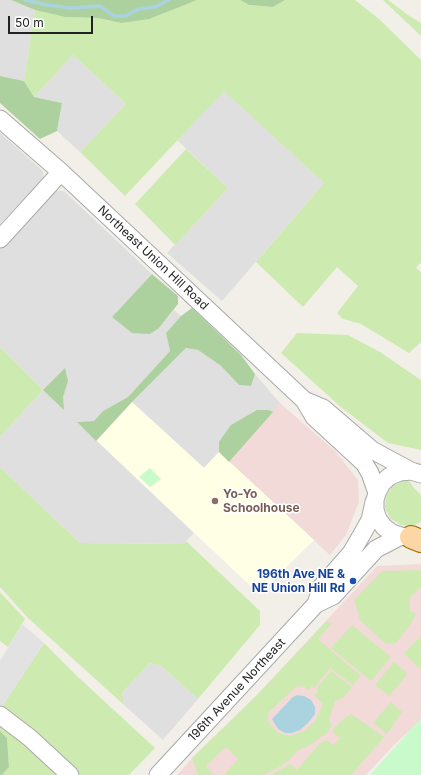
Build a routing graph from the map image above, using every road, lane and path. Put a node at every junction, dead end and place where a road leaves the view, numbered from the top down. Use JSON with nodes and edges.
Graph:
{"nodes":[{"id":1,"x":0,"y":119,"type":"edge"},
{"id":2,"x":61,"y":172,"type":"junction"},
{"id":3,"x":0,"y":239,"type":"edge"},
{"id":4,"x":304,"y":400,"type":"junction"},
{"id":5,"x":418,"y":473,"type":"edge"},
{"id":6,"x":376,"y":496,"type":"junction"},
{"id":7,"x":413,"y":537,"type":"edge"},
{"id":8,"x":316,"y":604,"type":"junction"},
{"id":9,"x":0,"y":715,"type":"edge"},
{"id":10,"x":70,"y":775,"type":"edge"},
{"id":11,"x":158,"y":775,"type":"edge"}],
"edges":[{"from":1,"to":2,"type":"street","name":"Northeast Union Hill Road"},
{"from":2,"to":3,"type":"street"},
{"from":2,"to":4,"type":"street","name":"Northeast Union Hill Road"},
{"from":4,"to":5,"type":"street","name":"Northeast Union Hill Road"},
{"from":4,"to":6,"type":"street","name":"Northeast Union Hill Road"},
{"from":5,"to":6,"type":"street"},
{"from":6,"to":7,"type":"street","name":"Northeast Union Hill Road"},
{"from":6,"to":8,"type":"street","name":"196th Avenue Northeast"},
{"from":7,"to":8,"type":"street","name":"196th Avenue Northeast"},
{"from":8,"to":11,"type":"street","name":"196th Avenue Northeast"},
{"from":9,"to":10,"type":"street"}]}
